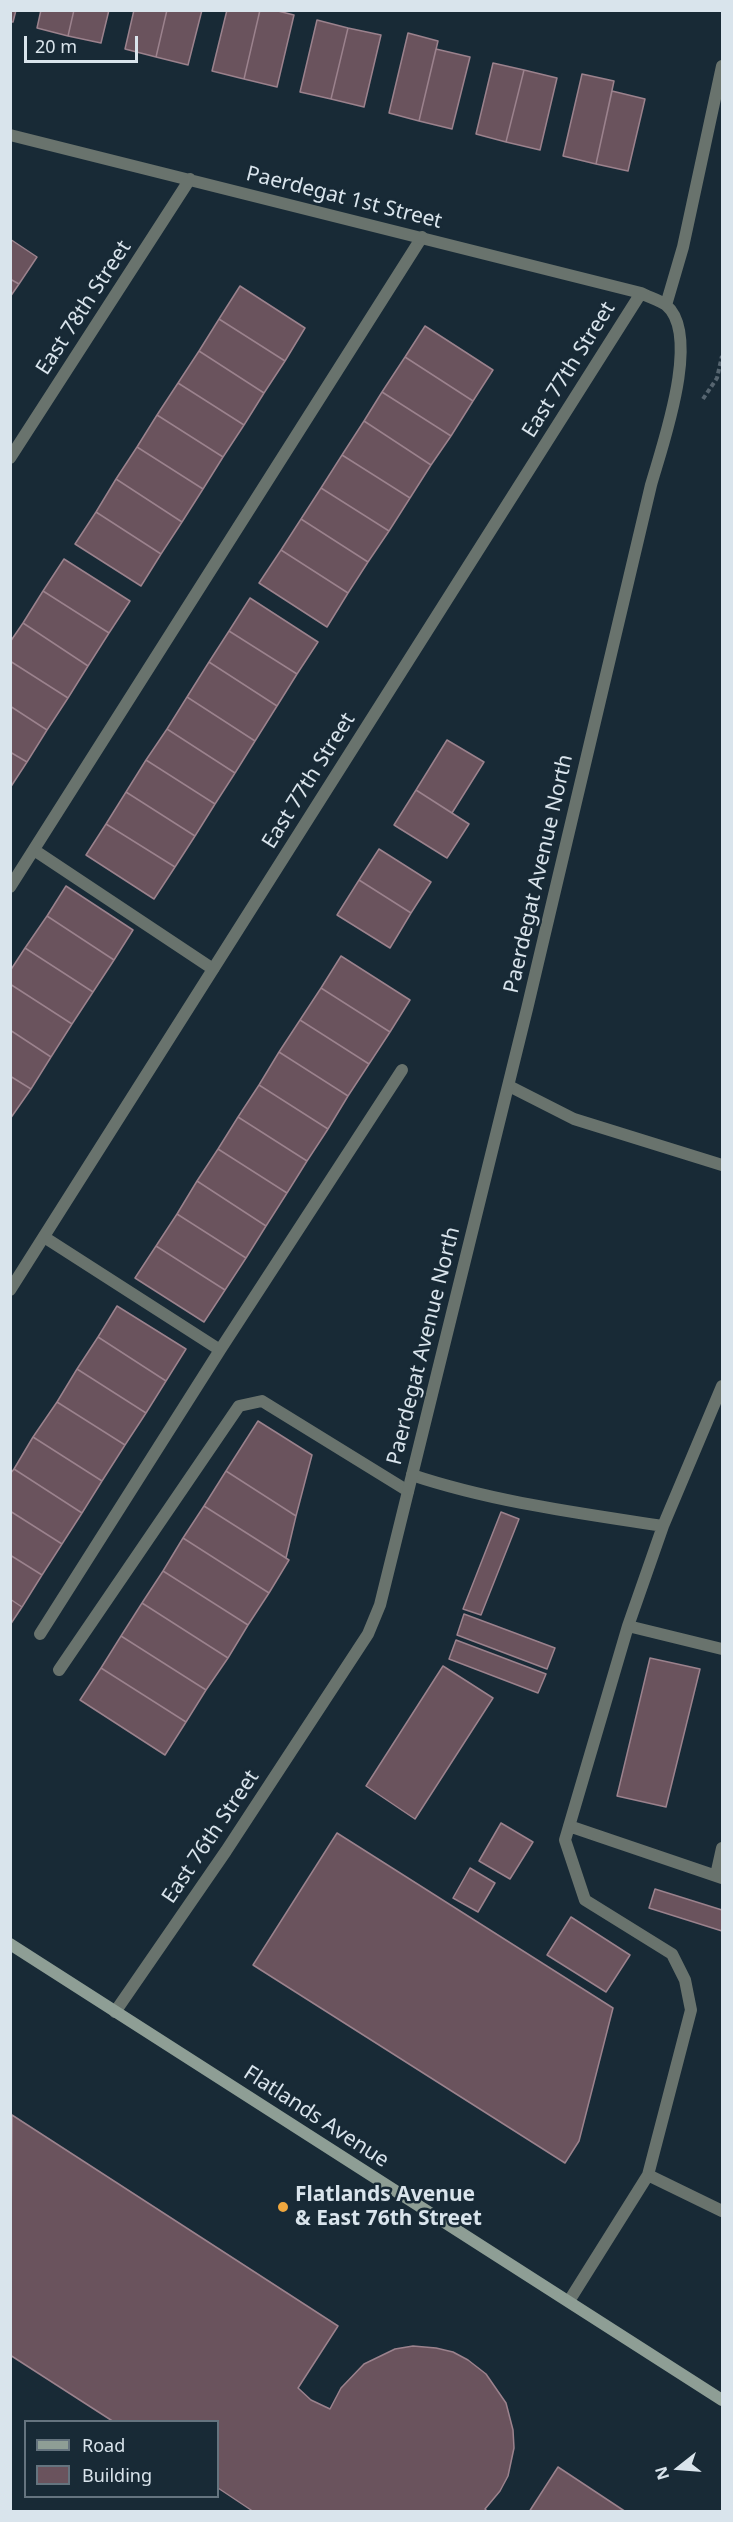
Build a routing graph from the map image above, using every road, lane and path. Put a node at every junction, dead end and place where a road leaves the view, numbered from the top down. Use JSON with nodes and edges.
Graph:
{"nodes":[{"id":1,"x":723,"y":66,"type":"edge"},
{"id":2,"x":10,"y":135,"type":"edge"},
{"id":3,"x":190,"y":179,"type":"junction"},
{"id":4,"x":422,"y":237,"type":"junction"},
{"id":5,"x":641,"y":293,"type":"junction"},
{"id":6,"x":666,"y":305,"type":"junction"},
{"id":7,"x":10,"y":458,"type":"edge"},
{"id":8,"x":34,"y":850,"type":"junction"},
{"id":9,"x":10,"y":887,"type":"edge"},
{"id":10,"x":213,"y":969,"type":"junction"},
{"id":11,"x":402,"y":1070,"type":"dead end"},
{"id":12,"x":509,"y":1086,"type":"junction"},
{"id":13,"x":723,"y":1165,"type":"edge"},
{"id":14,"x":44,"y":1237,"type":"junction"},
{"id":15,"x":10,"y":1290,"type":"edge"},
{"id":16,"x":220,"y":1350,"type":"junction"},
{"id":17,"x":723,"y":1386,"type":"edge"},
{"id":18,"x":412,"y":1475,"type":"junction"},
{"id":19,"x":408,"y":1491,"type":"junction"},
{"id":20,"x":663,"y":1526,"type":"junction"},
{"id":21,"x":628,"y":1626,"type":"junction"},
{"id":22,"x":40,"y":1634,"type":"dead end"},
{"id":23,"x":723,"y":1649,"type":"edge"},
{"id":24,"x":59,"y":1670,"type":"dead end"},
{"id":25,"x":336,"y":1682,"type":"joint"},
{"id":26,"x":569,"y":1826,"type":"junction"},
{"id":27,"x":723,"y":1848,"type":"edge"},
{"id":28,"x":719,"y":1877,"type":"edge"},
{"id":29,"x":10,"y":1944,"type":"edge"},
{"id":30,"x":115,"y":2012,"type":"junction"},
{"id":31,"x":648,"y":2175,"type":"junction"},
{"id":32,"x":723,"y":2211,"type":"edge"},
{"id":33,"x":569,"y":2301,"type":"junction"},
{"id":34,"x":723,"y":2400,"type":"edge"}],
"edges":[{"from":1,"to":6,"type":"street"},
{"from":2,"to":3,"type":"street","name":"Paerdegat 1st Street"},
{"from":3,"to":4,"type":"street","name":"Paerdegat 1st Street"},
{"from":3,"to":7,"type":"street","name":"East 78th Street"},
{"from":4,"to":5,"type":"street","name":"Paerdegat 1st Street"},
{"from":4,"to":8,"type":"street"},
{"from":5,"to":6,"type":"street","name":"Paerdegat 1st Street"},
{"from":5,"to":10,"type":"street","name":"East 77th Street"},
{"from":6,"to":12,"type":"street","name":"Paerdegat Avenue North"},
{"from":8,"to":9,"type":"street"},
{"from":8,"to":10,"type":"street"},
{"from":10,"to":14,"type":"street","name":"East 77th Street"},
{"from":11,"to":16,"type":"street"},
{"from":12,"to":13,"type":"street"},
{"from":12,"to":18,"type":"street","name":"Paerdegat Avenue North"},
{"from":14,"to":15,"type":"street","name":"East 77th Street"},
{"from":14,"to":16,"type":"street"},
{"from":16,"to":22,"type":"street"},
{"from":17,"to":20,"type":"street"},
{"from":18,"to":19,"type":"street","name":"Paerdegat Avenue North"},
{"from":18,"to":20,"type":"street"},
{"from":19,"to":24,"type":"street"},
{"from":19,"to":25,"type":"street","name":"Paerdegat Avenue North"},
{"from":20,"to":21,"type":"street"},
{"from":21,"to":23,"type":"street"},
{"from":21,"to":26,"type":"street"},
{"from":25,"to":30,"type":"street","name":"East 76th Street"},
{"from":26,"to":28,"type":"street"},
{"from":26,"to":31,"type":"street"},
{"from":27,"to":28,"type":"street"},
{"from":29,"to":30,"type":"main road","name":"Flatlands Avenue"},
{"from":30,"to":33,"type":"main road","name":"Flatlands Avenue"},
{"from":31,"to":32,"type":"street"},
{"from":31,"to":33,"type":"street"},
{"from":33,"to":34,"type":"main road","name":"Flatlands Avenue"}]}
